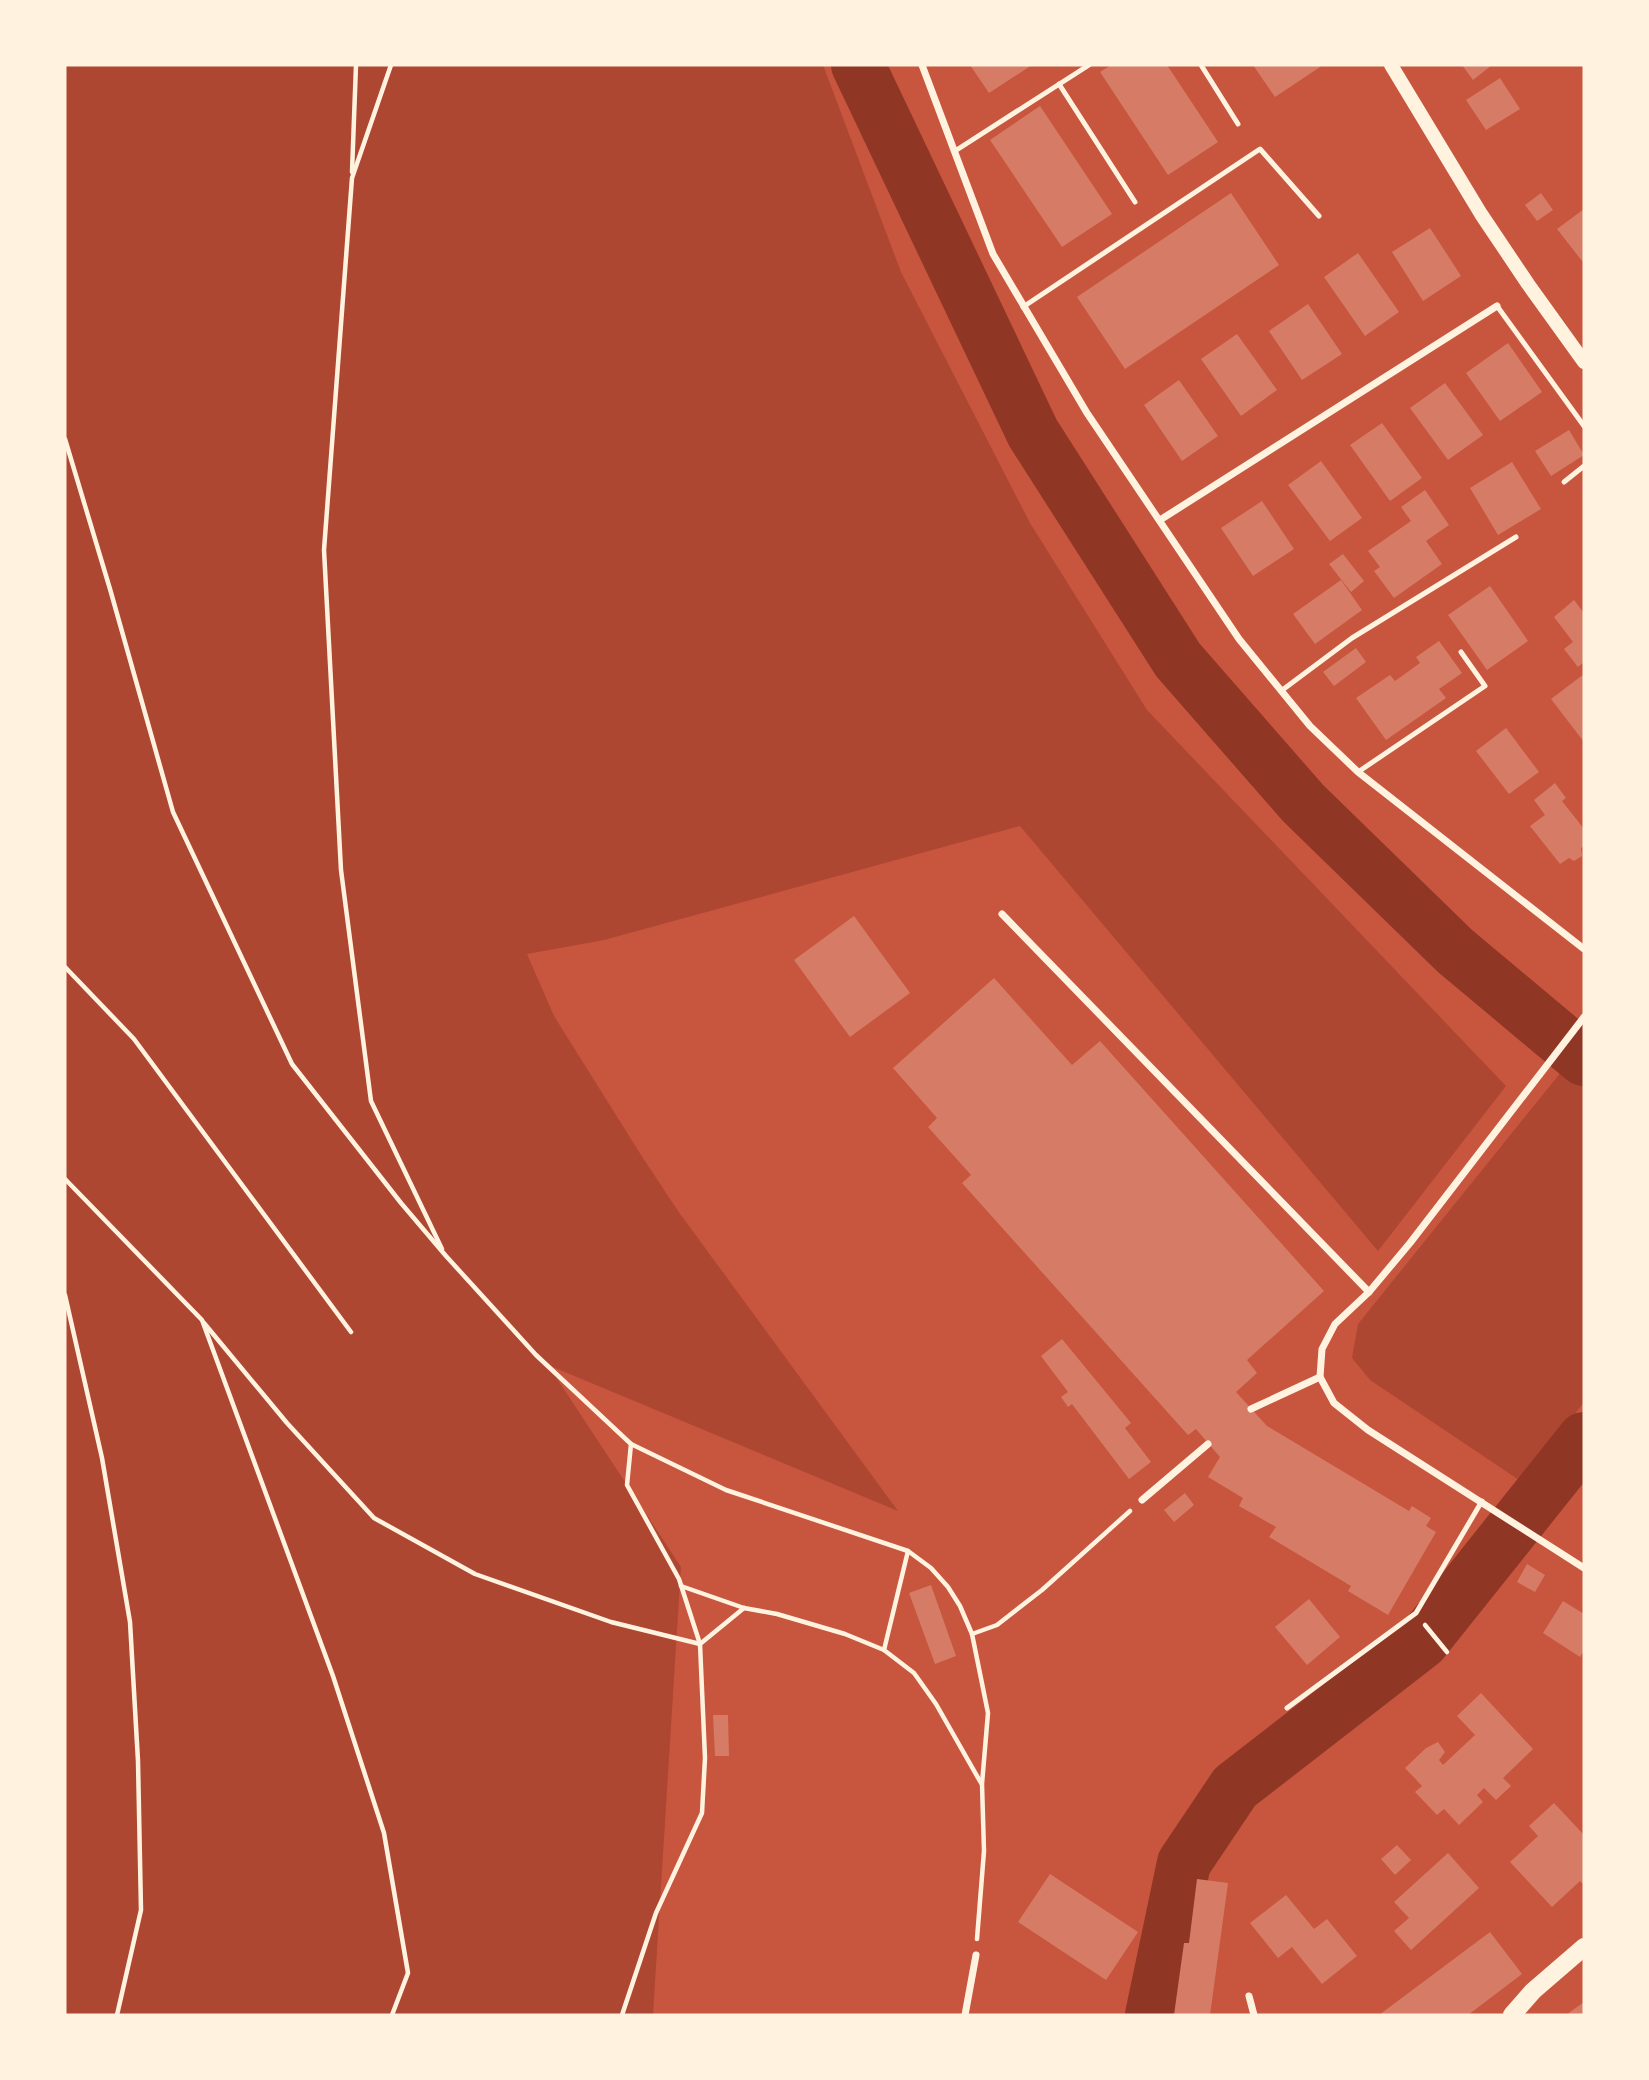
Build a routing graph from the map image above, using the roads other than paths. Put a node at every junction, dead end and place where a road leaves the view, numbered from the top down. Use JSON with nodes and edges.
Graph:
{"nodes":[{"id":1,"x":922,"y":65,"type":"edge"},
{"id":2,"x":1089,"y":65,"type":"edge"},
{"id":3,"x":1200,"y":65,"type":"edge"},
{"id":4,"x":1391,"y":65,"type":"edge"},
{"id":5,"x":1059,"y":84,"type":"junction"},
{"id":6,"x":1238,"y":124,"type":"dead end"},
{"id":7,"x":955,"y":150,"type":"junction"},
{"id":8,"x":1135,"y":202,"type":"dead end"},
{"id":9,"x":1319,"y":216,"type":"dead end"},
{"id":10,"x":1497,"y":306,"type":"joint"},
{"id":11,"x":1023,"y":307,"type":"junction"},
{"id":12,"x":1584,"y":362,"type":"edge"},
{"id":13,"x":1584,"y":426,"type":"edge"},
{"id":14,"x":1584,"y":466,"type":"edge"},
{"id":15,"x":1564,"y":482,"type":"dead end"},
{"id":16,"x":1160,"y":520,"type":"junction"},
{"id":17,"x":1516,"y":537,"type":"dead end"},
{"id":18,"x":1461,"y":652,"type":"dead end"},
{"id":19,"x":1281,"y":691,"type":"junction"},
{"id":20,"x":1358,"y":772,"type":"junction"},
{"id":21,"x":1002,"y":914,"type":"dead end"},
{"id":22,"x":1584,"y":949,"type":"edge"},
{"id":23,"x":1584,"y":1017,"type":"edge"},
{"id":24,"x":1370,"y":1292,"type":"junction"},
{"id":25,"x":1320,"y":1377,"type":"junction"},
{"id":26,"x":1251,"y":1409,"type":"dead end"},
{"id":27,"x":1208,"y":1444,"type":"dead end"},
{"id":28,"x":1142,"y":1500,"type":"road end"},
{"id":29,"x":1482,"y":1501,"type":"junction"},
{"id":30,"x":1584,"y":1568,"type":"edge"},
{"id":31,"x":1287,"y":1708,"type":"dead end"},
{"id":32,"x":1584,"y":1947,"type":"edge"},
{"id":33,"x":976,"y":1955,"type":"road end"},
{"id":34,"x":1249,"y":1996,"type":"dead end"},
{"id":35,"x":965,"y":2015,"type":"edge"},
{"id":36,"x":1254,"y":2015,"type":"edge"},
{"id":37,"x":1512,"y":2015,"type":"edge"}],
"edges":[{"from":1,"to":7,"type":"street"},
{"from":2,"to":5,"type":"lane"},
{"from":3,"to":6,"type":"lane"},
{"from":4,"to":12,"type":"main road"},
{"from":5,"to":7,"type":"lane"},
{"from":5,"to":8,"type":"lane"},
{"from":7,"to":11,"type":"street"},
{"from":9,"to":11,"type":"lane"},
{"from":10,"to":13,"type":"lane"},
{"from":10,"to":16,"type":"street"},
{"from":11,"to":16,"type":"street"},
{"from":14,"to":15,"type":"lane"},
{"from":16,"to":19,"type":"street"},
{"from":17,"to":19,"type":"lane"},
{"from":18,"to":20,"type":"lane"},
{"from":19,"to":20,"type":"street"},
{"from":20,"to":22,"type":"street"},
{"from":21,"to":24,"type":"street"},
{"from":23,"to":24,"type":"street"},
{"from":24,"to":25,"type":"street"},
{"from":25,"to":26,"type":"street"},
{"from":25,"to":29,"type":"street"},
{"from":27,"to":28,"type":"street"},
{"from":29,"to":30,"type":"street"},
{"from":29,"to":31,"type":"lane"},
{"from":32,"to":37,"type":"main road"},
{"from":33,"to":35,"type":"street"},
{"from":34,"to":36,"type":"street"}]}
